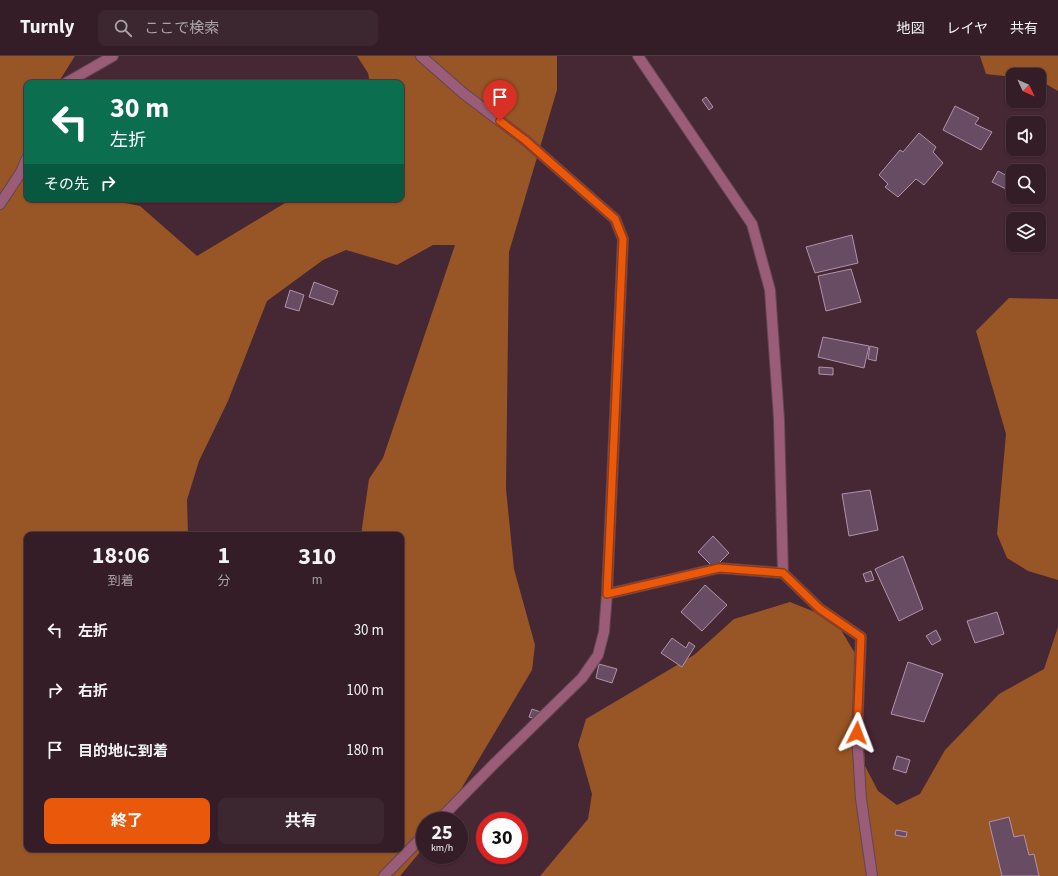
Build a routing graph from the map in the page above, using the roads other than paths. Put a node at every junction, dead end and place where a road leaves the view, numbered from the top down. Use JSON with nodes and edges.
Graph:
{"nodes":[{"id":1,"x":113,"y":56,"type":"edge"},
{"id":2,"x":421,"y":56,"type":"edge"},
{"id":3,"x":638,"y":56,"type":"edge"},
{"id":4,"x":71,"y":80,"type":"edge"},
{"id":5,"x":24,"y":165,"type":"edge"},
{"id":6,"x":0,"y":204,"type":"edge"},
{"id":7,"x":783,"y":573,"type":"junction"},
{"id":8,"x":607,"y":594,"type":"junction"},
{"id":9,"x":447,"y":812,"type":"edge"},
{"id":10,"x":416,"y":843,"type":"edge"},
{"id":11,"x":384,"y":876,"type":"edge"},
{"id":12,"x":872,"y":876,"type":"edge"}],
"edges":[{"from":1,"to":4,"type":"street"},
{"from":2,"to":8,"type":"street"},
{"from":3,"to":7,"type":"street"},
{"from":5,"to":6,"type":"street"},
{"from":7,"to":8,"type":"street"},
{"from":7,"to":12,"type":"street"},
{"from":8,"to":9,"type":"street"},
{"from":10,"to":11,"type":"street"}]}
